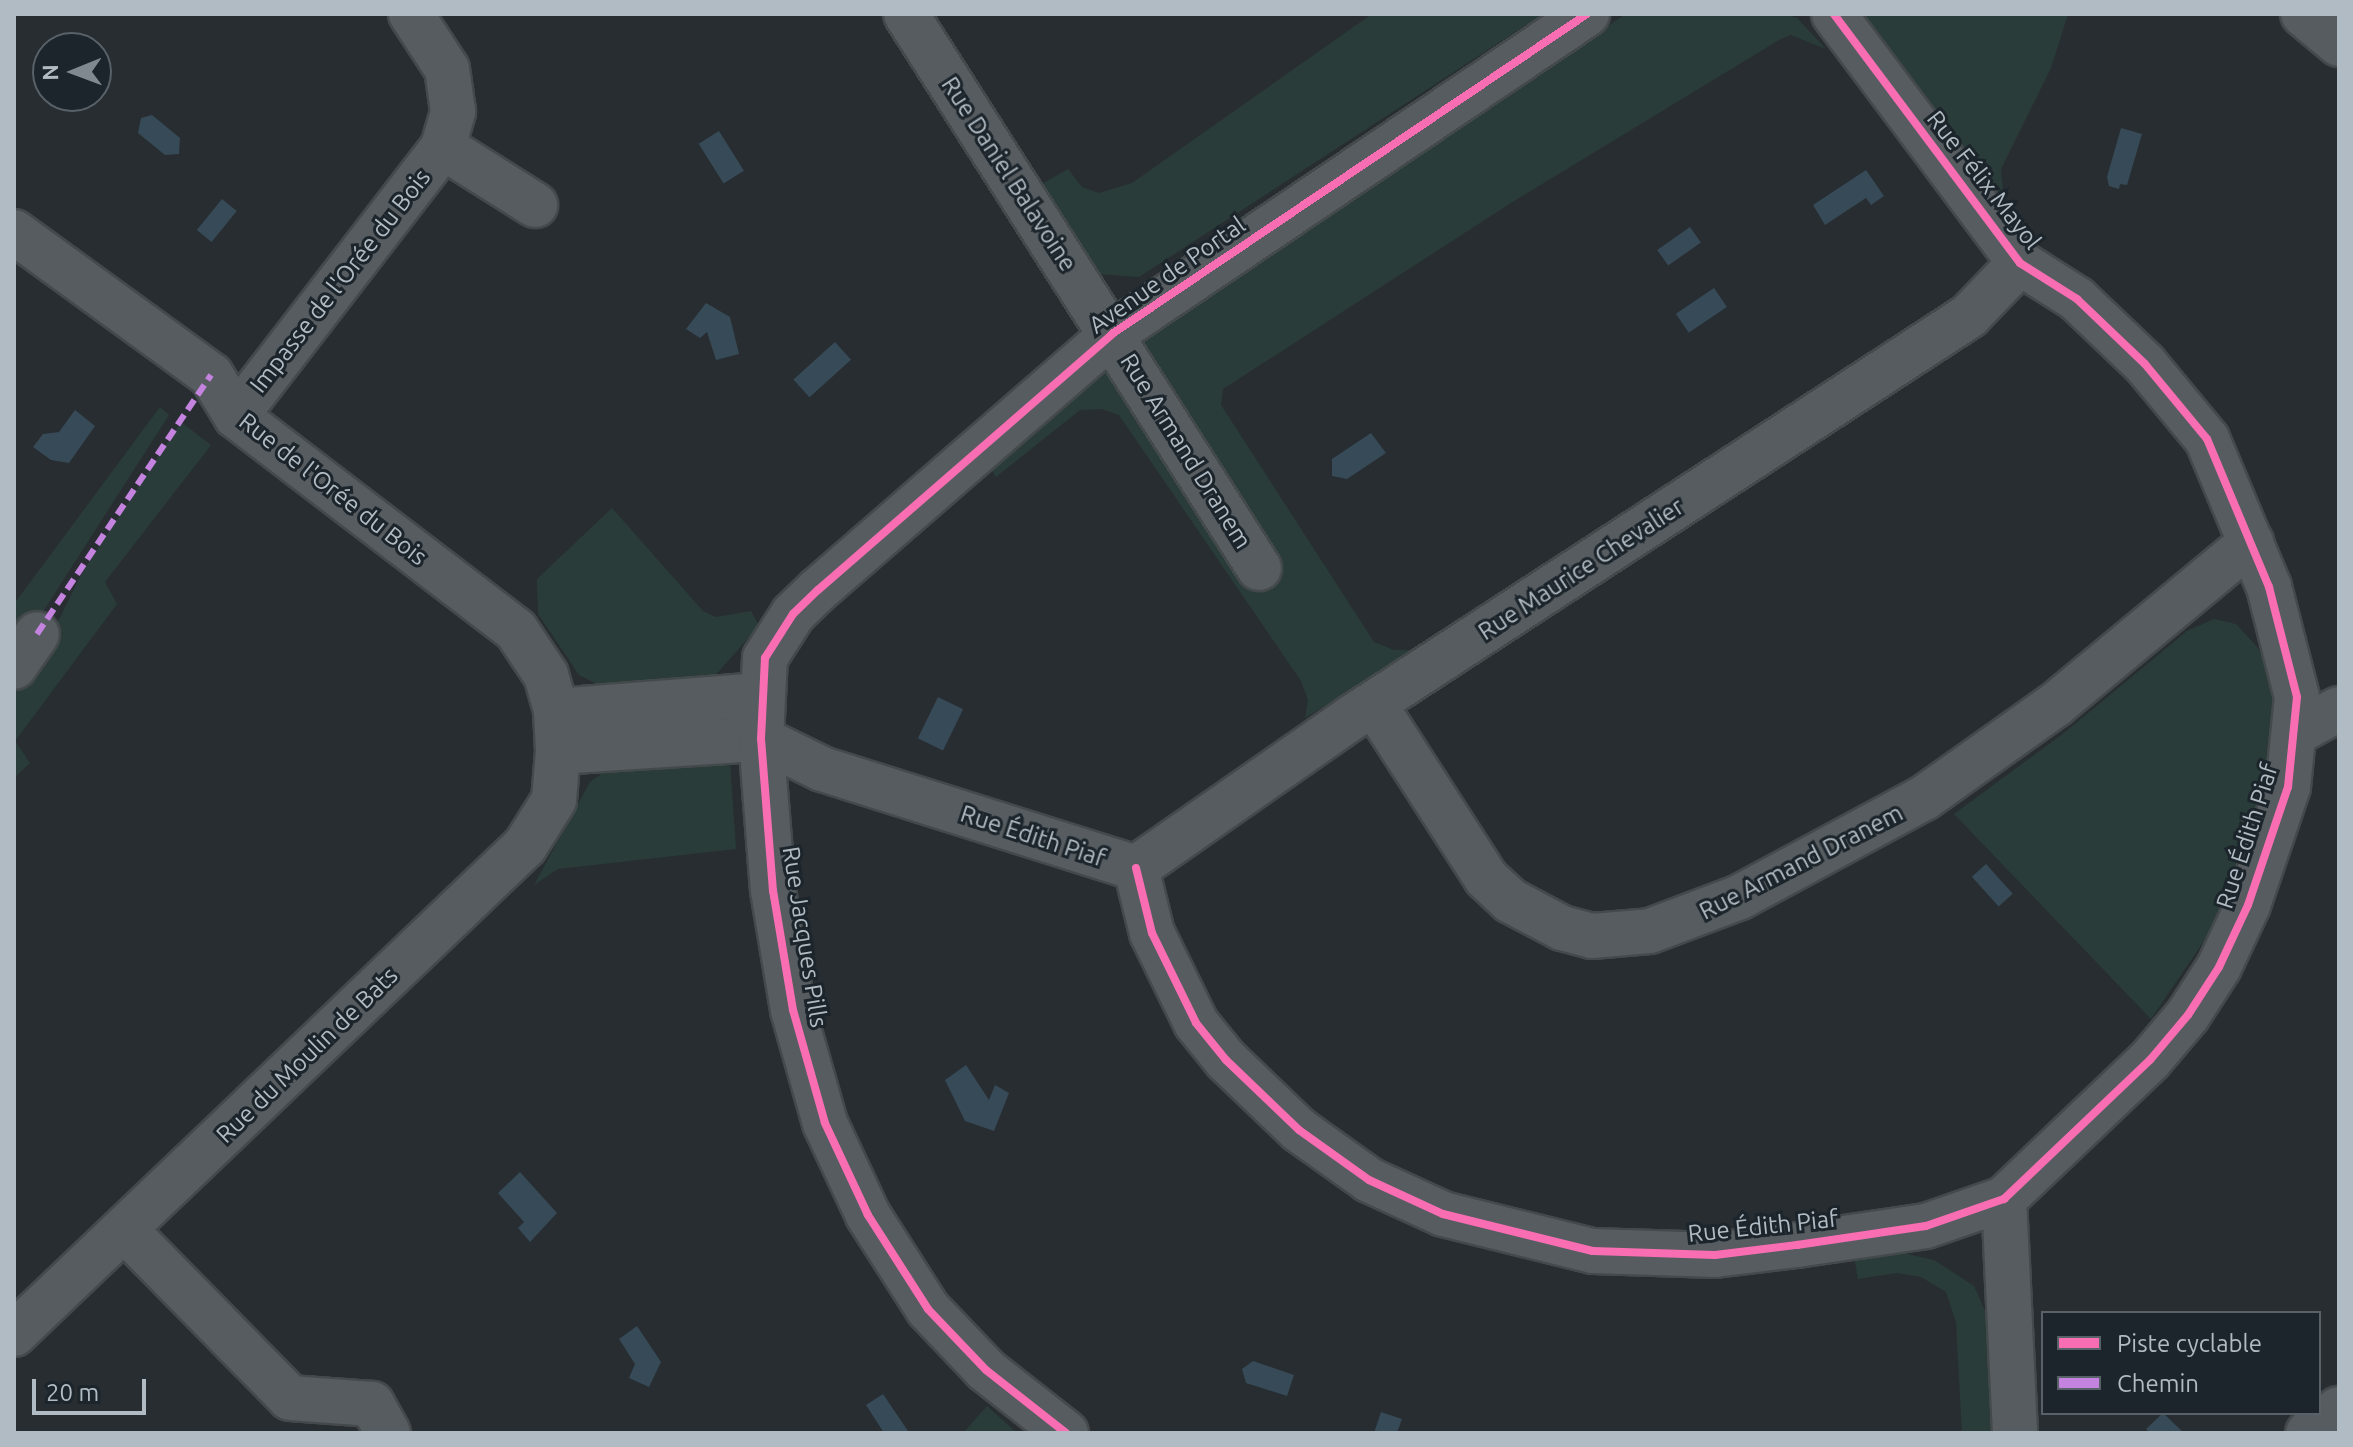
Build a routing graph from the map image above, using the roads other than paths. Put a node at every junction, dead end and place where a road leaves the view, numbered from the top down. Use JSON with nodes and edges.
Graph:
{"nodes":[{"id":1,"x":411,"y":14,"type":"edge"},
{"id":2,"x":906,"y":14,"type":"edge"},
{"id":3,"x":1587,"y":14,"type":"edge"},
{"id":4,"x":2303,"y":14,"type":"edge"},
{"id":5,"x":1831,"y":19,"type":"edge"},
{"id":6,"x":2339,"y":44,"type":"edge"},
{"id":7,"x":443,"y":147,"type":"junction"},
{"id":8,"x":535,"y":205,"type":"dead end"},
{"id":9,"x":14,"y":232,"type":"edge"},
{"id":10,"x":2020,"y":263,"type":"junction"},
{"id":11,"x":1112,"y":334,"type":"junction"},
{"id":12,"x":236,"y":416,"type":"junction"},
{"id":13,"x":2251,"y":542,"type":"junction"},
{"id":14,"x":1259,"y":568,"type":"dead end"},
{"id":15,"x":760,"y":695,"type":"junction"},
{"id":16,"x":1374,"y":704,"type":"junction"},
{"id":17,"x":2339,"y":709,"type":"edge"},
{"id":18,"x":557,"y":732,"type":"junction"},
{"id":19,"x":2297,"y":732,"type":"junction"},
{"id":20,"x":761,"y":739,"type":"junction"},
{"id":21,"x":1136,"y":868,"type":"junction"},
{"id":22,"x":2004,"y":1199,"type":"junction"},
{"id":23,"x":125,"y":1230,"type":"junction"},
{"id":24,"x":14,"y":1334,"type":"edge"},
{"id":25,"x":2339,"y":1409,"type":"edge"},
{"id":26,"x":388,"y":1433,"type":"edge"},
{"id":27,"x":1066,"y":1433,"type":"edge"},
{"id":28,"x":2015,"y":1433,"type":"edge"},
{"id":29,"x":2308,"y":1433,"type":"edge"}],
"edges":[{"from":1,"to":7,"type":"street","name":"Impasse de l'Orée du Bois"},
{"from":2,"to":11,"type":"street","name":"Rue Daniel Balavoine"},
{"from":3,"to":11,"type":"street","name":"Avenue de Portal"},
{"from":4,"to":6,"type":"street"},
{"from":5,"to":10,"type":"street","name":"Rue Félix Mayol"},
{"from":7,"to":8,"type":"street","name":"Impasse de l'Orée du Bois"},
{"from":7,"to":12,"type":"street","name":"Impasse de l'Orée du Bois"},
{"from":9,"to":12,"type":"street","name":"Rue de l'Orée du Bois"},
{"from":10,"to":13,"type":"street","name":"Rue Félix Mayol"},
{"from":10,"to":16,"type":"street","name":"Rue Maurice Chevalier"},
{"from":11,"to":14,"type":"street","name":"Rue Armand Dranem"},
{"from":11,"to":15,"type":"street","name":"Avenue de Portal"},
{"from":12,"to":18,"type":"street","name":"Rue de l'Orée du Bois"},
{"from":13,"to":16,"type":"street","name":"Rue Armand Dranem"},
{"from":13,"to":19,"type":"street","name":"Rue Félix Mayol"},
{"from":15,"to":18,"type":"street"},
{"from":15,"to":20,"type":"street","name":"Avenue de Portal"},
{"from":16,"to":21,"type":"street","name":"Rue Maurice Chevalier"},
{"from":17,"to":19,"type":"street"},
{"from":18,"to":20,"type":"street"},
{"from":18,"to":23,"type":"street","name":"Rue du Moulin de Bats"},
{"from":19,"to":22,"type":"street","name":"Rue Édith Piaf"},
{"from":20,"to":21,"type":"street","name":"Rue Édith Piaf"},
{"from":20,"to":27,"type":"street","name":"Rue Jacques Pills"},
{"from":21,"to":22,"type":"street","name":"Rue Édith Piaf"},
{"from":22,"to":28,"type":"street"},
{"from":23,"to":24,"type":"street","name":"Rue du Moulin de Bats"},
{"from":23,"to":26,"type":"street"},
{"from":25,"to":29,"type":"street"}]}
